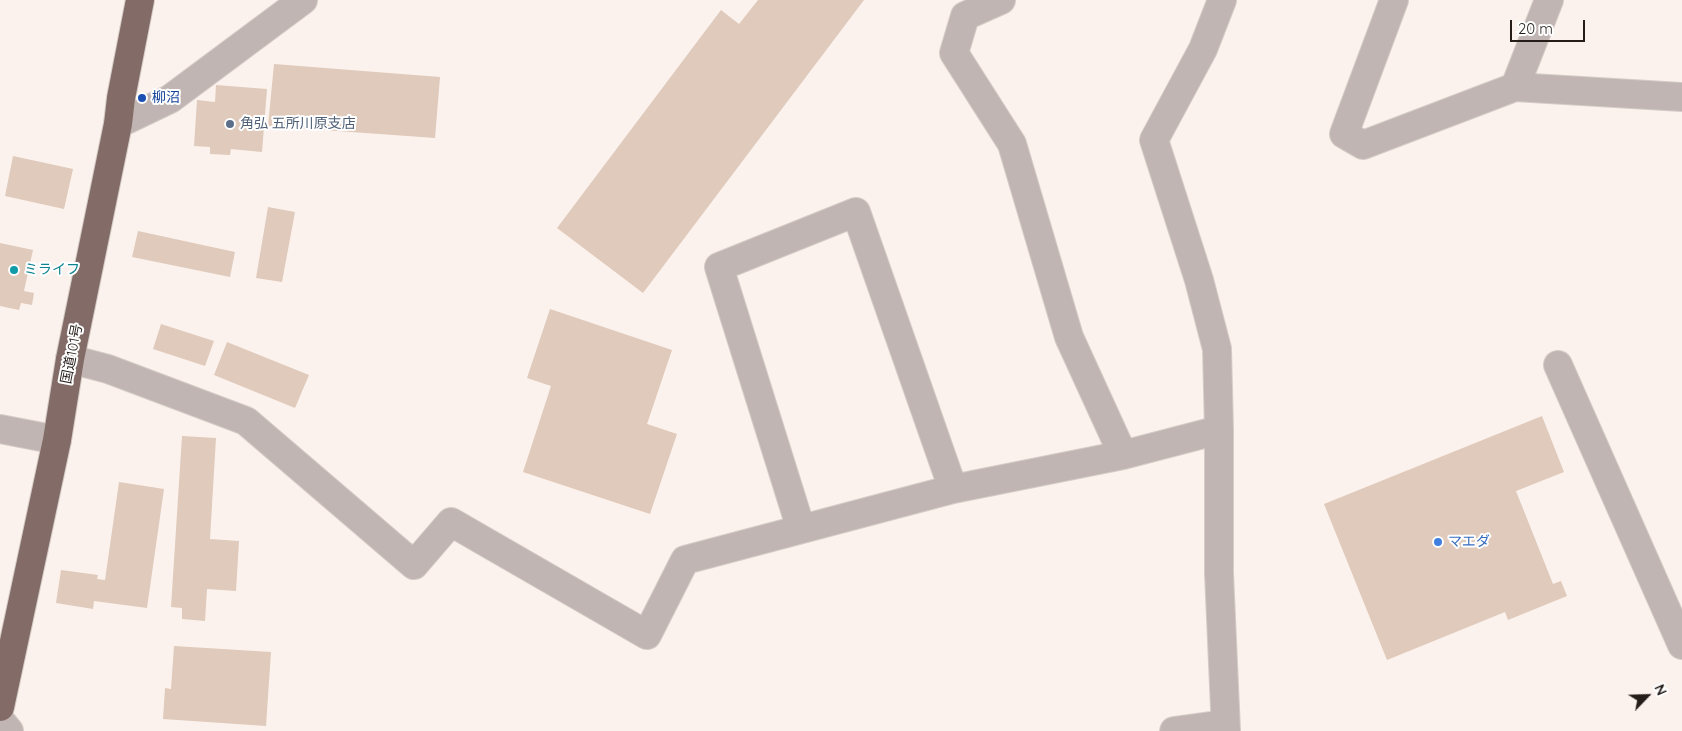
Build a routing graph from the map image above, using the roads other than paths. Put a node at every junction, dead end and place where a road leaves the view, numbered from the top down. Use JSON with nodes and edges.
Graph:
{"nodes":[{"id":1,"x":140,"y":0,"type":"edge"},
{"id":2,"x":303,"y":0,"type":"edge"},
{"id":3,"x":1001,"y":0,"type":"edge"},
{"id":4,"x":1222,"y":0,"type":"edge"},
{"id":5,"x":1394,"y":0,"type":"edge"},
{"id":6,"x":1549,"y":0,"type":"edge"},
{"id":7,"x":1515,"y":87,"type":"junction"},
{"id":8,"x":1682,"y":97,"type":"edge"},
{"id":9,"x":118,"y":124,"type":"junction"},
{"id":10,"x":70,"y":359,"type":"junction"},
{"id":11,"x":1558,"y":364,"type":"dead end"},
{"id":12,"x":0,"y":429,"type":"edge"},
{"id":13,"x":1220,"y":430,"type":"junction"},
{"id":14,"x":56,"y":440,"type":"junction"},
{"id":15,"x":1123,"y":455,"type":"junction"},
{"id":16,"x":953,"y":489,"type":"junction"},
{"id":17,"x":801,"y":529,"type":"junction"},
{"id":18,"x":1682,"y":646,"type":"edge"},
{"id":19,"x":0,"y":707,"type":"edge"},
{"id":20,"x":0,"y":720,"type":"edge"},
{"id":21,"x":1225,"y":728,"type":"edge"},
{"id":22,"x":9,"y":731,"type":"edge"},
{"id":23,"x":1174,"y":731,"type":"edge"}],
"edges":[{"from":1,"to":9,"type":"highway","name":"国道101号"},
{"from":2,"to":9,"type":"street"},
{"from":3,"to":15,"type":"street"},
{"from":4,"to":13,"type":"street"},
{"from":5,"to":7,"type":"street"},
{"from":6,"to":7,"type":"street"},
{"from":7,"to":8,"type":"street"},
{"from":9,"to":10,"type":"highway","name":"国道101号"},
{"from":10,"to":14,"type":"highway","name":"国道101号"},
{"from":10,"to":17,"type":"street"},
{"from":11,"to":18,"type":"street"},
{"from":12,"to":14,"type":"street"},
{"from":13,"to":15,"type":"street"},
{"from":13,"to":21,"type":"street"},
{"from":14,"to":19,"type":"highway","name":"国道101号"},
{"from":15,"to":16,"type":"street"},
{"from":16,"to":17,"type":"street"},
{"from":16,"to":17,"type":"street"},
{"from":20,"to":22,"type":"street"},
{"from":21,"to":23,"type":"street"}]}
